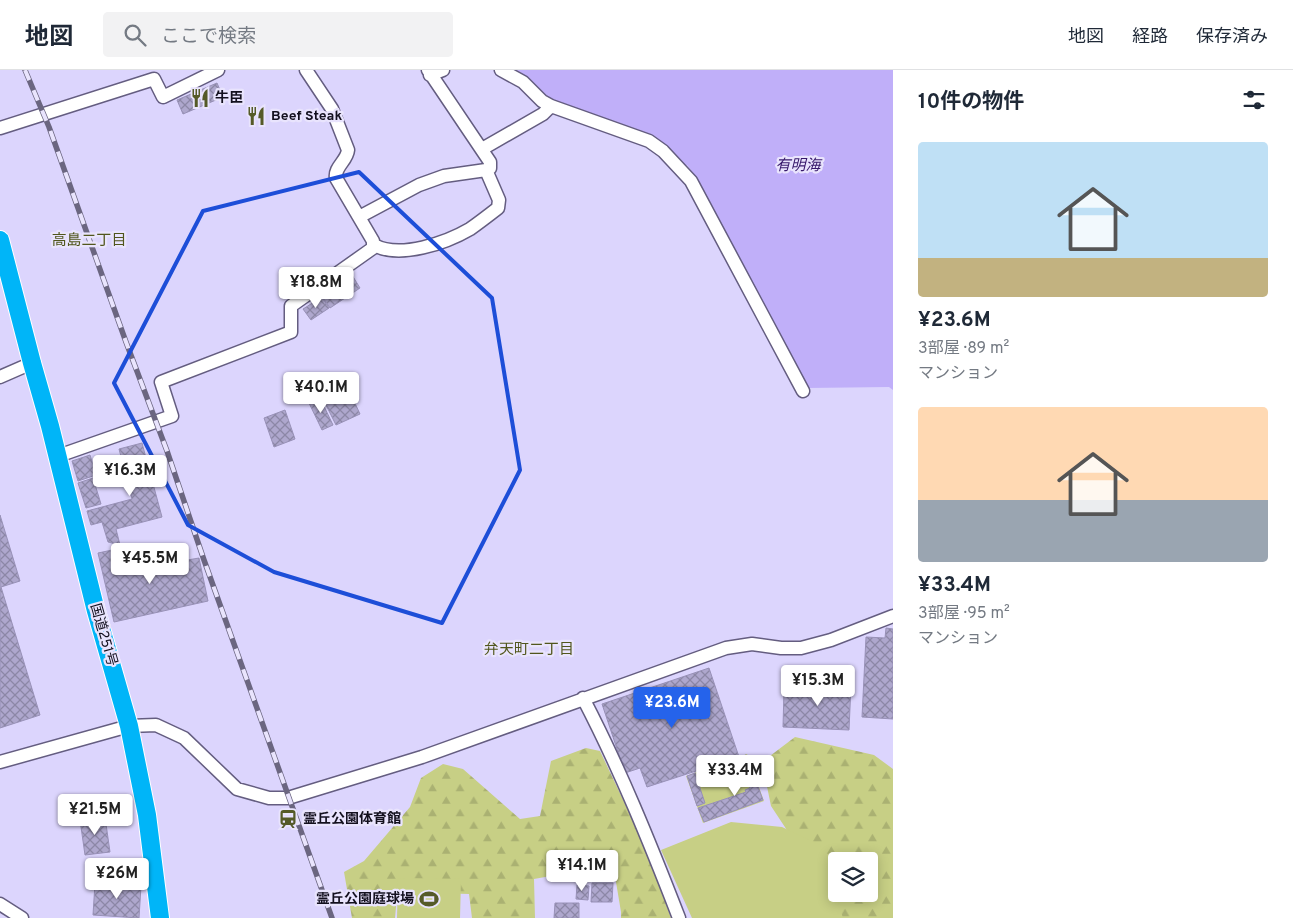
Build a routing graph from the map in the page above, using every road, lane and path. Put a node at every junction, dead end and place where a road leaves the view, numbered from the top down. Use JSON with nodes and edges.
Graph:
{"nodes":[{"id":1,"x":218,"y":70,"type":"edge"},
{"id":2,"x":306,"y":70,"type":"edge"},
{"id":3,"x":443,"y":70,"type":"edge"},
{"id":4,"x":501,"y":70,"type":"edge"},
{"id":5,"x":429,"y":73,"type":"edge"},
{"id":6,"x":551,"y":106,"type":"junction"},
{"id":7,"x":0,"y":128,"type":"edge"},
{"id":8,"x":482,"y":149,"type":"junction"},
{"id":9,"x":486,"y":170,"type":"junction"},
{"id":10,"x":359,"y":217,"type":"junction"},
{"id":11,"x":374,"y":246,"type":"junction"},
{"id":12,"x":1,"y":248,"type":"edge"},
{"id":13,"x":32,"y":363,"type":"junction"},
{"id":14,"x":0,"y":377,"type":"edge"},
{"id":15,"x":803,"y":391,"type":"dead end"},
{"id":16,"x":58,"y":456,"type":"junction"},
{"id":17,"x":893,"y":616,"type":"edge"},
{"id":18,"x":583,"y":698,"type":"junction"},
{"id":19,"x":129,"y":726,"type":"junction"},
{"id":20,"x":0,"y":762,"type":"edge"},
{"id":21,"x":0,"y":904,"type":"edge"},
{"id":22,"x":22,"y":918,"type":"edge"},
{"id":23,"x":160,"y":918,"type":"edge"},
{"id":24,"x":679,"y":918,"type":"edge"}],
"edges":[{"from":1,"to":7,"type":"street"},
{"from":2,"to":10,"type":"street"},
{"from":3,"to":5,"type":"street"},
{"from":4,"to":6,"type":"street"},
{"from":5,"to":8,"type":"street"},
{"from":6,"to":8,"type":"street"},
{"from":6,"to":15,"type":"street"},
{"from":8,"to":9,"type":"street"},
{"from":9,"to":10,"type":"street"},
{"from":9,"to":11,"type":"street"},
{"from":10,"to":11,"type":"street"},
{"from":11,"to":16,"type":"street"},
{"from":12,"to":13,"type":"highway","name":"国道251号"},
{"from":13,"to":14,"type":"street"},
{"from":13,"to":16,"type":"highway","name":"国道251号"},
{"from":16,"to":19,"type":"highway","name":"国道251号"},
{"from":17,"to":18,"type":"street"},
{"from":18,"to":19,"type":"street"},
{"from":18,"to":24,"type":"street"},
{"from":19,"to":20,"type":"street"},
{"from":19,"to":23,"type":"highway","name":"国道251号"},
{"from":21,"to":22,"type":"street"}]}
